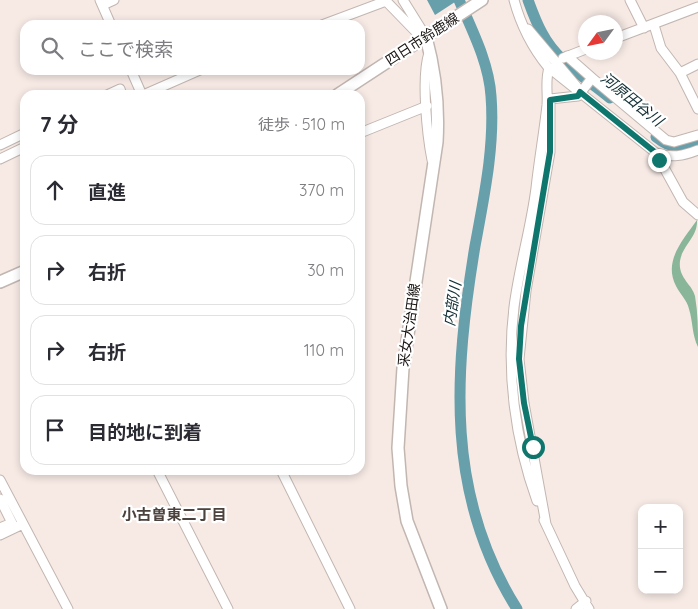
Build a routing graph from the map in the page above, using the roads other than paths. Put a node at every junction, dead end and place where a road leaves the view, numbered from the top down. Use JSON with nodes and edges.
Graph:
{"nodes":[{"id":1,"x":114,"y":0,"type":"edge"},
{"id":2,"x":403,"y":0,"type":"edge"},
{"id":3,"x":482,"y":0,"type":"edge"},
{"id":4,"x":514,"y":0,"type":"edge"},
{"id":5,"x":630,"y":0,"type":"edge"},
{"id":6,"x":102,"y":2,"type":"edge"},
{"id":7,"x":698,"y":8,"type":"edge"},
{"id":8,"x":109,"y":20,"type":"edge"},
{"id":9,"x":335,"y":20,"type":"edge"},
{"id":10,"x":654,"y":25,"type":"junction"},
{"id":11,"x":522,"y":26,"type":"junction"},
{"id":12,"x":644,"y":28,"type":"junction"},
{"id":13,"x":623,"y":36,"type":"edge"},
{"id":14,"x":426,"y":37,"type":"junction"},
{"id":15,"x":430,"y":52,"type":"junction"},
{"id":16,"x":578,"y":52,"type":"edge"},
{"id":17,"x":562,"y":59,"type":"junction"},
{"id":18,"x":698,"y":64,"type":"edge"},
{"id":19,"x":549,"y":68,"type":"junction"},
{"id":20,"x":680,"y":73,"type":"junction"},
{"id":21,"x":133,"y":75,"type":"edge"},
{"id":22,"x":188,"y":75,"type":"edge"},
{"id":23,"x":587,"y":83,"type":"junction"},
{"id":24,"x":140,"y":90,"type":"edge"},
{"id":25,"x":154,"y":90,"type":"edge"},
{"id":26,"x":345,"y":90,"type":"edge"},
{"id":27,"x":694,"y":92,"type":"edge"},
{"id":28,"x":549,"y":100,"type":"junction"},
{"id":29,"x":426,"y":106,"type":"junction"},
{"id":30,"x":698,"y":110,"type":"edge"},
{"id":31,"x":365,"y":131,"type":"edge"},
{"id":32,"x":20,"y":135,"type":"edge"},
{"id":33,"x":698,"y":135,"type":"edge"},
{"id":34,"x":0,"y":145,"type":"edge"},
{"id":35,"x":20,"y":149,"type":"edge"},
{"id":36,"x":698,"y":150,"type":"edge"},
{"id":37,"x":656,"y":153,"type":"junction"},
{"id":38,"x":0,"y":159,"type":"edge"},
{"id":39,"x":433,"y":170,"type":"junction"},
{"id":40,"x":698,"y":215,"type":"edge"},
{"id":41,"x":20,"y":273,"type":"edge"},
{"id":42,"x":0,"y":282,"type":"edge"},
{"id":43,"x":159,"y":475,"type":"edge"},
{"id":44,"x":283,"y":475,"type":"edge"},
{"id":45,"x":0,"y":480,"type":"edge"},
{"id":46,"x":1,"y":502,"type":"edge"},
{"id":47,"x":23,"y":524,"type":"junction"},
{"id":48,"x":546,"y":524,"type":"junction"},
{"id":49,"x":0,"y":528,"type":"edge"},
{"id":50,"x":0,"y":535,"type":"edge"},
{"id":51,"x":583,"y":606,"type":"edge"},
{"id":52,"x":68,"y":609,"type":"edge"},
{"id":53,"x":228,"y":609,"type":"edge"},
{"id":54,"x":350,"y":609,"type":"edge"},
{"id":55,"x":440,"y":609,"type":"edge"}],
"edges":[{"from":1,"to":6,"type":"street"},
{"from":2,"to":14,"type":"street"},
{"from":3,"to":14,"type":"main road","name":"四日市鈴鹿線"},
{"from":4,"to":11,"type":"street"},
{"from":5,"to":12,"type":"street"},
{"from":6,"to":8,"type":"street"},
{"from":7,"to":10,"type":"street"},
{"from":9,"to":14,"type":"street"},
{"from":10,"to":12,"type":"street"},
{"from":10,"to":20,"type":"street"},
{"from":11,"to":17,"type":"street"},
{"from":11,"to":19,"type":"street"},
{"from":12,"to":13,"type":"street"},
{"from":14,"to":15,"type":"main road","name":"采女大治田線"},
{"from":14,"to":26,"type":"main road","name":"四日市鈴鹿線"},
{"from":15,"to":29,"type":"street"},
{"from":15,"to":39,"type":"main road","name":"采女大治田線"},
{"from":16,"to":17,"type":"street"},
{"from":17,"to":23,"type":"street"},
{"from":17,"to":23,"type":"street"},
{"from":18,"to":20,"type":"street"},
{"from":19,"to":23,"type":"street"},
{"from":19,"to":28,"type":"street"},
{"from":20,"to":27,"type":"street"},
{"from":21,"to":24,"type":"street"},
{"from":22,"to":25,"type":"street"},
{"from":23,"to":28,"type":"street"},
{"from":23,"to":33,"type":"street"},
{"from":23,"to":37,"type":"street"},
{"from":27,"to":30,"type":"street"},
{"from":28,"to":48,"type":"street"},
{"from":28,"to":48,"type":"street"},
{"from":29,"to":31,"type":"street"},
{"from":29,"to":39,"type":"street"},
{"from":32,"to":34,"type":"street"},
{"from":35,"to":38,"type":"street"},
{"from":36,"to":37,"type":"street"},
{"from":37,"to":40,"type":"street"},
{"from":39,"to":55,"type":"main road","name":"采女大治田線"},
{"from":41,"to":42,"type":"main road"},
{"from":43,"to":53,"type":"street"},
{"from":44,"to":54,"type":"street"},
{"from":45,"to":47,"type":"street"},
{"from":46,"to":49,"type":"street"},
{"from":47,"to":50,"type":"street"},
{"from":47,"to":52,"type":"street"},
{"from":48,"to":51,"type":"street"}]}
